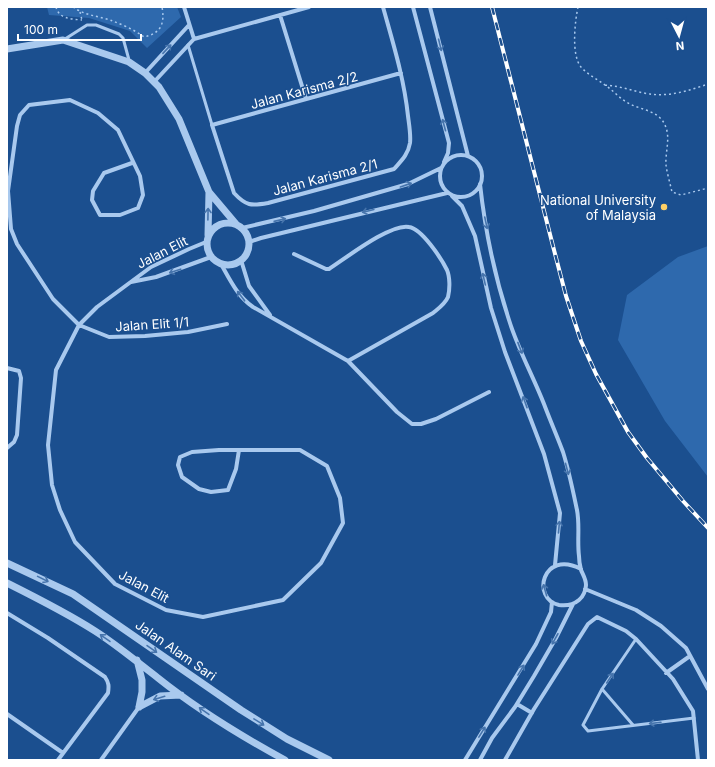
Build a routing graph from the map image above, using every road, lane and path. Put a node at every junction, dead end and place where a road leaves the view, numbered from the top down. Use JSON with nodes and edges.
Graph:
{"nodes":[{"id":1,"x":56,"y":7,"type":"edge"},
{"id":2,"x":73,"y":7,"type":"edge"},
{"id":3,"x":162,"y":7,"type":"edge"},
{"id":4,"x":184,"y":7,"type":"edge"},
{"id":5,"x":308,"y":7,"type":"edge"},
{"id":6,"x":383,"y":7,"type":"edge"},
{"id":7,"x":413,"y":7,"type":"edge"},
{"id":8,"x":430,"y":7,"type":"edge"},
{"id":9,"x":578,"y":7,"type":"edge"},
{"id":10,"x":80,"y":12,"type":"junction"},
{"id":11,"x":280,"y":15,"type":"junction"},
{"id":12,"x":82,"y":20,"type":"junction"},
{"id":13,"x":189,"y":25,"type":"junction"},
{"id":14,"x":84,"y":28,"type":"junction"},
{"id":15,"x":194,"y":39,"type":"junction"},
{"id":16,"x":64,"y":40,"type":"junction"},
{"id":17,"x":188,"y":45,"type":"junction"},
{"id":18,"x":7,"y":49,"type":"edge"},
{"id":19,"x":129,"y":62,"type":"junction"},
{"id":20,"x":145,"y":73,"type":"junction"},
{"id":21,"x":401,"y":73,"type":"junction"},
{"id":22,"x":154,"y":82,"type":"junction"},
{"id":23,"x":708,"y":84,"type":"edge"},
{"id":24,"x":605,"y":85,"type":"junction"},
{"id":25,"x":306,"y":99,"type":"junction"},
{"id":26,"x":212,"y":125,"type":"junction"},
{"id":27,"x":468,"y":156,"type":"junction"},
{"id":28,"x":444,"y":162,"type":"junction"},
{"id":29,"x":132,"y":163,"type":"junction"},
{"id":30,"x":441,"y":168,"type":"junction"},
{"id":31,"x":480,"y":184,"type":"junction"},
{"id":32,"x":708,"y":188,"type":"edge"},
{"id":33,"x":209,"y":192,"type":"junction"},
{"id":34,"x":447,"y":193,"type":"junction"},
{"id":35,"x":452,"y":196,"type":"junction"},
{"id":36,"x":239,"y":226,"type":"junction"},
{"id":37,"x":207,"y":239,"type":"junction"},
{"id":38,"x":249,"y":242,"type":"junction"},
{"id":39,"x":294,"y":254,"type":"dead end"},
{"id":40,"x":211,"y":257,"type":"junction"},
{"id":41,"x":241,"y":260,"type":"junction"},
{"id":42,"x":221,"y":264,"type":"junction"},
{"id":43,"x":129,"y":282,"type":"junction"},
{"id":44,"x":272,"y":317,"type":"junction"},
{"id":45,"x":226,"y":324,"type":"dead end"},
{"id":46,"x":79,"y":326,"type":"junction"},
{"id":47,"x":348,"y":361,"type":"junction"},
{"id":48,"x":7,"y":368,"type":"edge"},
{"id":49,"x":489,"y":392,"type":"dead end"},
{"id":50,"x":7,"y":448,"type":"edge"},
{"id":51,"x":239,"y":450,"type":"junction"},
{"id":52,"x":7,"y":563,"type":"edge"},
{"id":53,"x":555,"y":565,"type":"junction"},
{"id":54,"x":581,"y":569,"type":"junction"},
{"id":55,"x":7,"y":583,"type":"edge"},
{"id":56,"x":585,"y":589,"type":"junction"},
{"id":57,"x":552,"y":602,"type":"junction"},
{"id":58,"x":573,"y":604,"type":"junction"},
{"id":59,"x":8,"y":615,"type":"edge"},
{"id":60,"x":636,"y":639,"type":"junction"},
{"id":61,"x":690,"y":656,"type":"junction"},
{"id":62,"x":137,"y":660,"type":"junction"},
{"id":63,"x":666,"y":673,"type":"junction"},
{"id":64,"x":602,"y":689,"type":"junction"},
{"id":65,"x":708,"y":689,"type":"edge"},
{"id":66,"x":181,"y":695,"type":"junction"},
{"id":67,"x":517,"y":704,"type":"junction"},
{"id":68,"x":139,"y":707,"type":"junction"},
{"id":69,"x":532,"y":713,"type":"junction"},
{"id":70,"x":7,"y":714,"type":"edge"},
{"id":71,"x":694,"y":718,"type":"junction"},
{"id":72,"x":633,"y":725,"type":"junction"},
{"id":73,"x":63,"y":753,"type":"junction"},
{"id":74,"x":58,"y":760,"type":"edge"},
{"id":75,"x":101,"y":760,"type":"edge"},
{"id":76,"x":285,"y":760,"type":"edge"},
{"id":77,"x":329,"y":760,"type":"edge"},
{"id":78,"x":465,"y":760,"type":"edge"},
{"id":79,"x":480,"y":760,"type":"edge"},
{"id":80,"x":504,"y":760,"type":"edge"},
{"id":81,"x":698,"y":760,"type":"edge"}],
"edges":[{"from":1,"to":12,"type":"path"},
{"from":2,"to":10,"type":"path"},
{"from":3,"to":10,"type":"path"},
{"from":4,"to":13,"type":"street"},
{"from":5,"to":11,"type":"street"},
{"from":6,"to":21,"type":"street","name":"Jalan Karisma 2/1"},
{"from":28,"to":7,"type":"street","one_way":true},
{"from":8,"to":27,"type":"street","one_way":true},
{"from":9,"to":24,"type":"path"},
{"from":10,"to":12,"type":"path"},
{"from":11,"to":15,"type":"street"},
{"from":11,"to":25,"type":"street"},
{"from":12,"to":14,"type":"path"},
{"from":13,"to":15,"type":"street"},
{"from":20,"to":13,"type":"street","one_way":true},
{"from":14,"to":16,"type":"lane"},
{"from":14,"to":19,"type":"lane"},
{"from":15,"to":17,"type":"street"},
{"from":16,"to":18,"type":"street"},
{"from":16,"to":19,"type":"street"},
{"from":17,"to":22,"type":"street"},
{"from":17,"to":26,"type":"lane"},
{"from":19,"to":20,"type":"street"},
{"from":20,"to":22,"type":"street"},
{"from":21,"to":25,"type":"street","name":"Jalan Karisma 2/2"},
{"from":21,"to":26,"type":"street","name":"Jalan Karisma 2/1"},
{"from":22,"to":33,"type":"street"},
{"from":23,"to":24,"type":"path"},
{"from":24,"to":32,"type":"path"},
{"from":25,"to":26,"type":"street","name":"Jalan Karisma 2/2"},
{"from":27,"to":28,"type":"street"},
{"from":27,"to":31,"type":"street"},
{"from":28,"to":30,"type":"street"},
{"from":29,"to":29,"type":"street"},
{"from":29,"to":46,"type":"street"},
{"from":30,"to":34,"type":"street"},
{"from":36,"to":30,"type":"street","one_way":true},
{"from":31,"to":35,"type":"street"},
{"from":31,"to":54,"type":"street","one_way":true},
{"from":33,"to":36,"type":"street"},
{"from":37,"to":33,"type":"street","one_way":true},
{"from":34,"to":35,"type":"street"},
{"from":34,"to":38,"type":"street","one_way":true},
{"from":53,"to":35,"type":"street","one_way":true},
{"from":36,"to":37,"type":"street"},
{"from":36,"to":38,"type":"street"},
{"from":37,"to":40,"type":"street"},
{"from":37,"to":43,"type":"street","name":"Jalan Elit"},
{"from":38,"to":41,"type":"street"},
{"from":39,"to":47,"type":"street"},
{"from":40,"to":42,"type":"street"},
{"from":40,"to":43,"type":"street","name":"Jalan Elit","one_way":true},
{"from":41,"to":42,"type":"street"},
{"from":41,"to":44,"type":"street"},
{"from":44,"to":42,"type":"street","one_way":true},
{"from":43,"to":46,"type":"street","name":"Jalan Elit"},
{"from":44,"to":47,"type":"street"},
{"from":45,"to":46,"type":"street","name":"Jalan Elit 1/1"},
{"from":46,"to":51,"type":"street","name":"Jalan Elit"},
{"from":47,"to":49,"type":"street"},
{"from":48,"to":50,"type":"street"},
{"from":51,"to":51,"type":"street","name":"Jalan Elit"},
{"from":52,"to":77,"type":"street","name":"Jalan Alam Sari","one_way":true},
{"from":53,"to":54,"type":"street"},
{"from":57,"to":53,"type":"street","one_way":true},
{"from":54,"to":56,"type":"street"},
{"from":62,"to":55,"type":"street","one_way":true},
{"from":56,"to":58,"type":"street"},
{"from":56,"to":61,"type":"street"},
{"from":57,"to":58,"type":"street"},
{"from":78,"to":57,"type":"street","one_way":true},
{"from":58,"to":67,"type":"street","one_way":true},
{"from":59,"to":73,"type":"street"},
{"from":60,"to":63,"type":"street"},
{"from":64,"to":60,"type":"lane","one_way":true},
{"from":60,"to":69,"type":"street"},
{"from":61,"to":63,"type":"street"},
{"from":61,"to":65,"type":"street"},
{"from":62,"to":66,"type":"street"},
{"from":62,"to":68,"type":"street"},
{"from":63,"to":71,"type":"street"},
{"from":64,"to":72,"type":"lane"},
{"from":64,"to":72,"type":"lane"},
{"from":66,"to":68,"type":"street","one_way":true},
{"from":76,"to":66,"type":"street","one_way":true},
{"from":67,"to":69,"type":"street"},
{"from":67,"to":79,"type":"street"},
{"from":68,"to":75,"type":"street"},
{"from":69,"to":80,"type":"street"},
{"from":70,"to":73,"type":"street"},
{"from":71,"to":72,"type":"lane","one_way":true},
{"from":71,"to":81,"type":"street"},
{"from":73,"to":74,"type":"street"}]}
